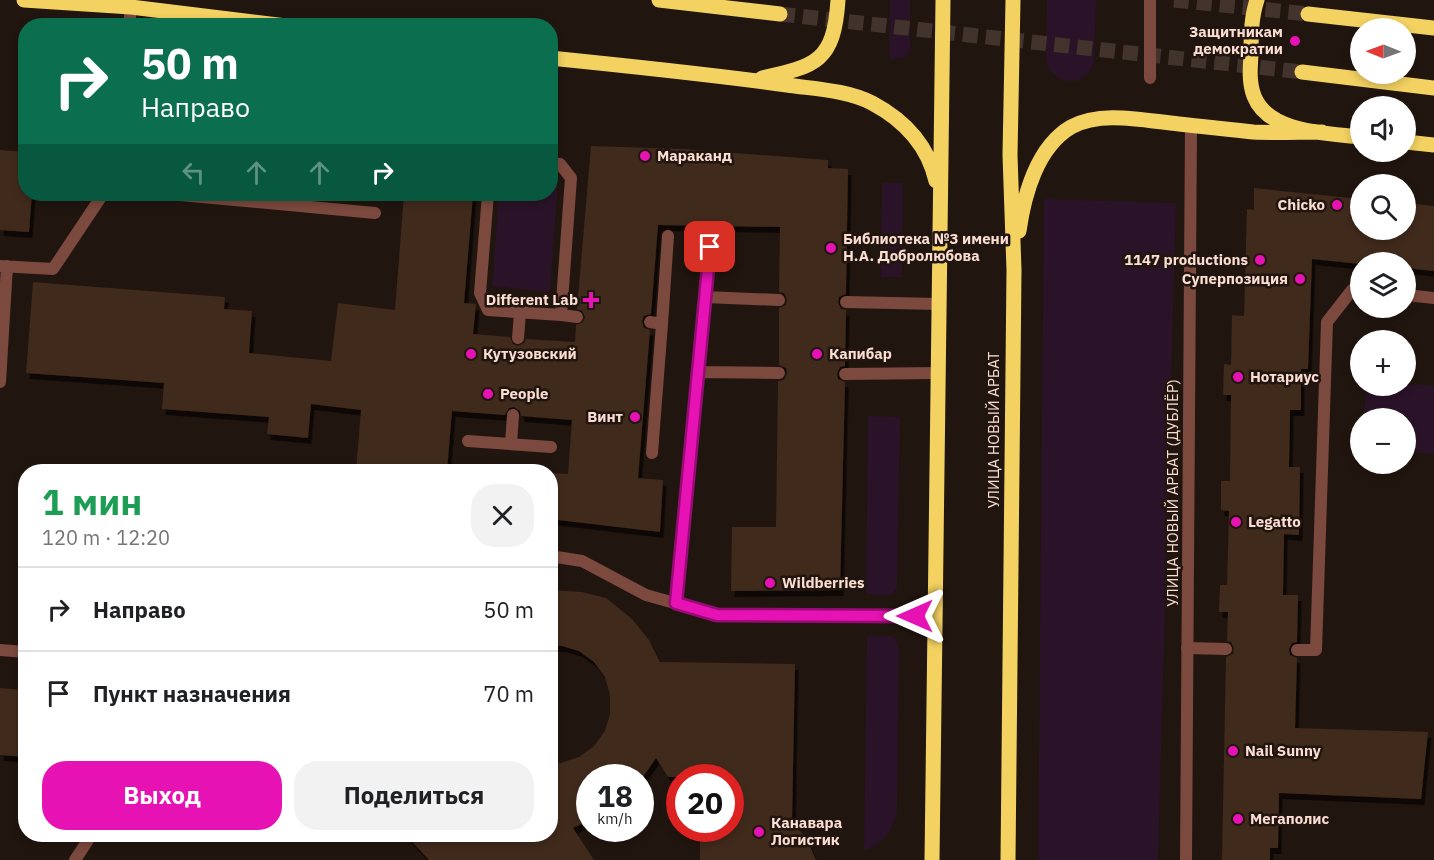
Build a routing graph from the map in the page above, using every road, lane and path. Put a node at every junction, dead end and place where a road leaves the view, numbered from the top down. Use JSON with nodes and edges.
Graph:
{"nodes":[{"id":1,"x":24,"y":0,"type":"edge"},
{"id":2,"x":86,"y":0,"type":"edge"},
{"id":3,"x":659,"y":0,"type":"edge"},
{"id":4,"x":838,"y":0,"type":"edge"},
{"id":5,"x":943,"y":0,"type":"edge"},
{"id":6,"x":1013,"y":0,"type":"edge"},
{"id":7,"x":1150,"y":0,"type":"edge"},
{"id":8,"x":1257,"y":0,"type":"edge"},
{"id":9,"x":103,"y":4,"type":"junction"},
{"id":10,"x":130,"y":7,"type":"junction"},
{"id":11,"x":780,"y":14,"type":"tunnel mouth"},
{"id":12,"x":1308,"y":14,"type":"tunnel mouth"},
{"id":13,"x":129,"y":18,"type":"edge"},
{"id":14,"x":220,"y":18,"type":"edge"},
{"id":15,"x":1434,"y":28,"type":"edge"},
{"id":16,"x":558,"y":59,"type":"edge"},
{"id":17,"x":1302,"y":72,"type":"tunnel mouth"},
{"id":18,"x":1150,"y":78,"type":"dead end"},
{"id":19,"x":750,"y":80,"type":"junction"},
{"id":20,"x":1434,"y":87,"type":"edge"},
{"id":21,"x":1191,"y":126,"type":"junction"},
{"id":22,"x":1322,"y":132,"type":"junction"},
{"id":23,"x":1350,"y":136,"type":"edge"},
{"id":24,"x":1416,"y":143,"type":"edge"},
{"id":25,"x":1434,"y":145,"type":"edge"},
{"id":26,"x":558,"y":164,"type":"edge"},
{"id":27,"x":98,"y":201,"type":"edge"},
{"id":28,"x":245,"y":201,"type":"edge"},
{"id":29,"x":487,"y":201,"type":"edge"},
{"id":30,"x":375,"y":213,"type":"dead end"},
{"id":31,"x":940,"y":214,"type":"junction"},
{"id":32,"x":668,"y":236,"type":"dead end"},
{"id":33,"x":710,"y":247,"type":"dead end"},
{"id":34,"x":4,"y":266,"type":"edge"},
{"id":35,"x":1014,"y":270,"type":"junction"},
{"id":36,"x":1350,"y":293,"type":"edge"},
{"id":37,"x":1416,"y":296,"type":"edge"},
{"id":38,"x":705,"y":297,"type":"junction"},
{"id":39,"x":1434,"y":298,"type":"edge"},
{"id":40,"x":779,"y":300,"type":"dead end"},
{"id":41,"x":846,"y":302,"type":"dead end"},
{"id":42,"x":939,"y":304,"type":"junction"},
{"id":43,"x":520,"y":313,"type":"junction"},
{"id":44,"x":561,"y":315,"type":"junction"},
{"id":45,"x":577,"y":317,"type":"dead end"},
{"id":46,"x":518,"y":338,"type":"dead end"},
{"id":47,"x":698,"y":372,"type":"junction"},
{"id":48,"x":779,"y":373,"type":"dead end"},
{"id":49,"x":938,"y":373,"type":"junction"},
{"id":50,"x":845,"y":374,"type":"dead end"},
{"id":51,"x":0,"y":382,"type":"edge"},
{"id":52,"x":513,"y":415,"type":"dead end"},
{"id":53,"x":468,"y":441,"type":"dead end"},
{"id":54,"x":512,"y":444,"type":"junction"},
{"id":55,"x":551,"y":447,"type":"dead end"},
{"id":56,"x":652,"y":453,"type":"dead end"},
{"id":57,"x":558,"y":557,"type":"edge"},
{"id":58,"x":676,"y":603,"type":"junction"},
{"id":59,"x":935,"y":616,"type":"junction"},
{"id":60,"x":1187,"y":648,"type":"junction"},
{"id":61,"x":1226,"y":648,"type":"dead end"},
{"id":62,"x":0,"y":650,"type":"edge"},
{"id":63,"x":1297,"y":650,"type":"dead end"},
{"id":64,"x":18,"y":651,"type":"edge"},
{"id":65,"x":87,"y":842,"type":"edge"},
{"id":66,"x":75,"y":860,"type":"edge"},
{"id":67,"x":932,"y":860,"type":"edge"},
{"id":68,"x":1008,"y":860,"type":"edge"},
{"id":69,"x":1186,"y":860,"type":"edge"}],
"edges":[{"from":1,"to":9,"type":"main road"},
{"from":2,"to":9,"type":"main road"},
{"from":3,"to":11,"type":"main road"},
{"from":4,"to":19,"type":"main road"},
{"from":5,"to":31,"type":"main road"},
{"from":6,"to":35,"type":"main road","name":"УЛИЦА НОВЫЙ АРБАТ"},
{"from":7,"to":18,"type":"street"},
{"from":8,"to":22,"type":"main road"},
{"from":9,"to":10,"type":"main road"},
{"from":10,"to":13,"type":"street"},
{"from":10,"to":14,"type":"main road"},
{"from":12,"to":15,"type":"main road"},
{"from":16,"to":19,"type":"main road"},
{"from":17,"to":20,"type":"main road"},
{"from":19,"to":31,"type":"main road"},
{"from":21,"to":22,"type":"main road"},
{"from":21,"to":35,"type":"main road"},
{"from":21,"to":60,"type":"street","name":"УЛИЦА НОВЫЙ АРБАТ (ДУБЛЁР)"},
{"from":22,"to":23,"type":"main road"},
{"from":24,"to":25,"type":"main road"},
{"from":26,"to":44,"type":"street"},
{"from":27,"to":34,"type":"street"},
{"from":28,"to":30,"type":"street"},
{"from":29,"to":43,"type":"street"},
{"from":31,"to":42,"type":"main road"},
{"from":32,"to":56,"type":"street"},
{"from":33,"to":38,"type":"street"},
{"from":34,"to":51,"type":"street"},
{"from":35,"to":68,"type":"main road","name":"УЛИЦА НОВЫЙ АРБАТ"},
{"from":36,"to":63,"type":"street"},
{"from":37,"to":39,"type":"street"},
{"from":38,"to":40,"type":"street"},
{"from":38,"to":47,"type":"street"},
{"from":41,"to":42,"type":"street"},
{"from":42,"to":49,"type":"main road"},
{"from":43,"to":44,"type":"street"},
{"from":43,"to":46,"type":"street"},
{"from":44,"to":45,"type":"street"},
{"from":47,"to":48,"type":"street"},
{"from":47,"to":58,"type":"street"},
{"from":49,"to":50,"type":"street"},
{"from":49,"to":59,"type":"main road"},
{"from":52,"to":54,"type":"street"},
{"from":53,"to":54,"type":"street"},
{"from":54,"to":55,"type":"street"},
{"from":57,"to":58,"type":"street"},
{"from":58,"to":59,"type":"street"},
{"from":59,"to":67,"type":"main road"},
{"from":60,"to":61,"type":"street"},
{"from":60,"to":69,"type":"street","name":"УЛИЦА НОВЫЙ АРБАТ (ДУБЛЁР)"},
{"from":62,"to":64,"type":"street"},
{"from":65,"to":66,"type":"street"}]}
